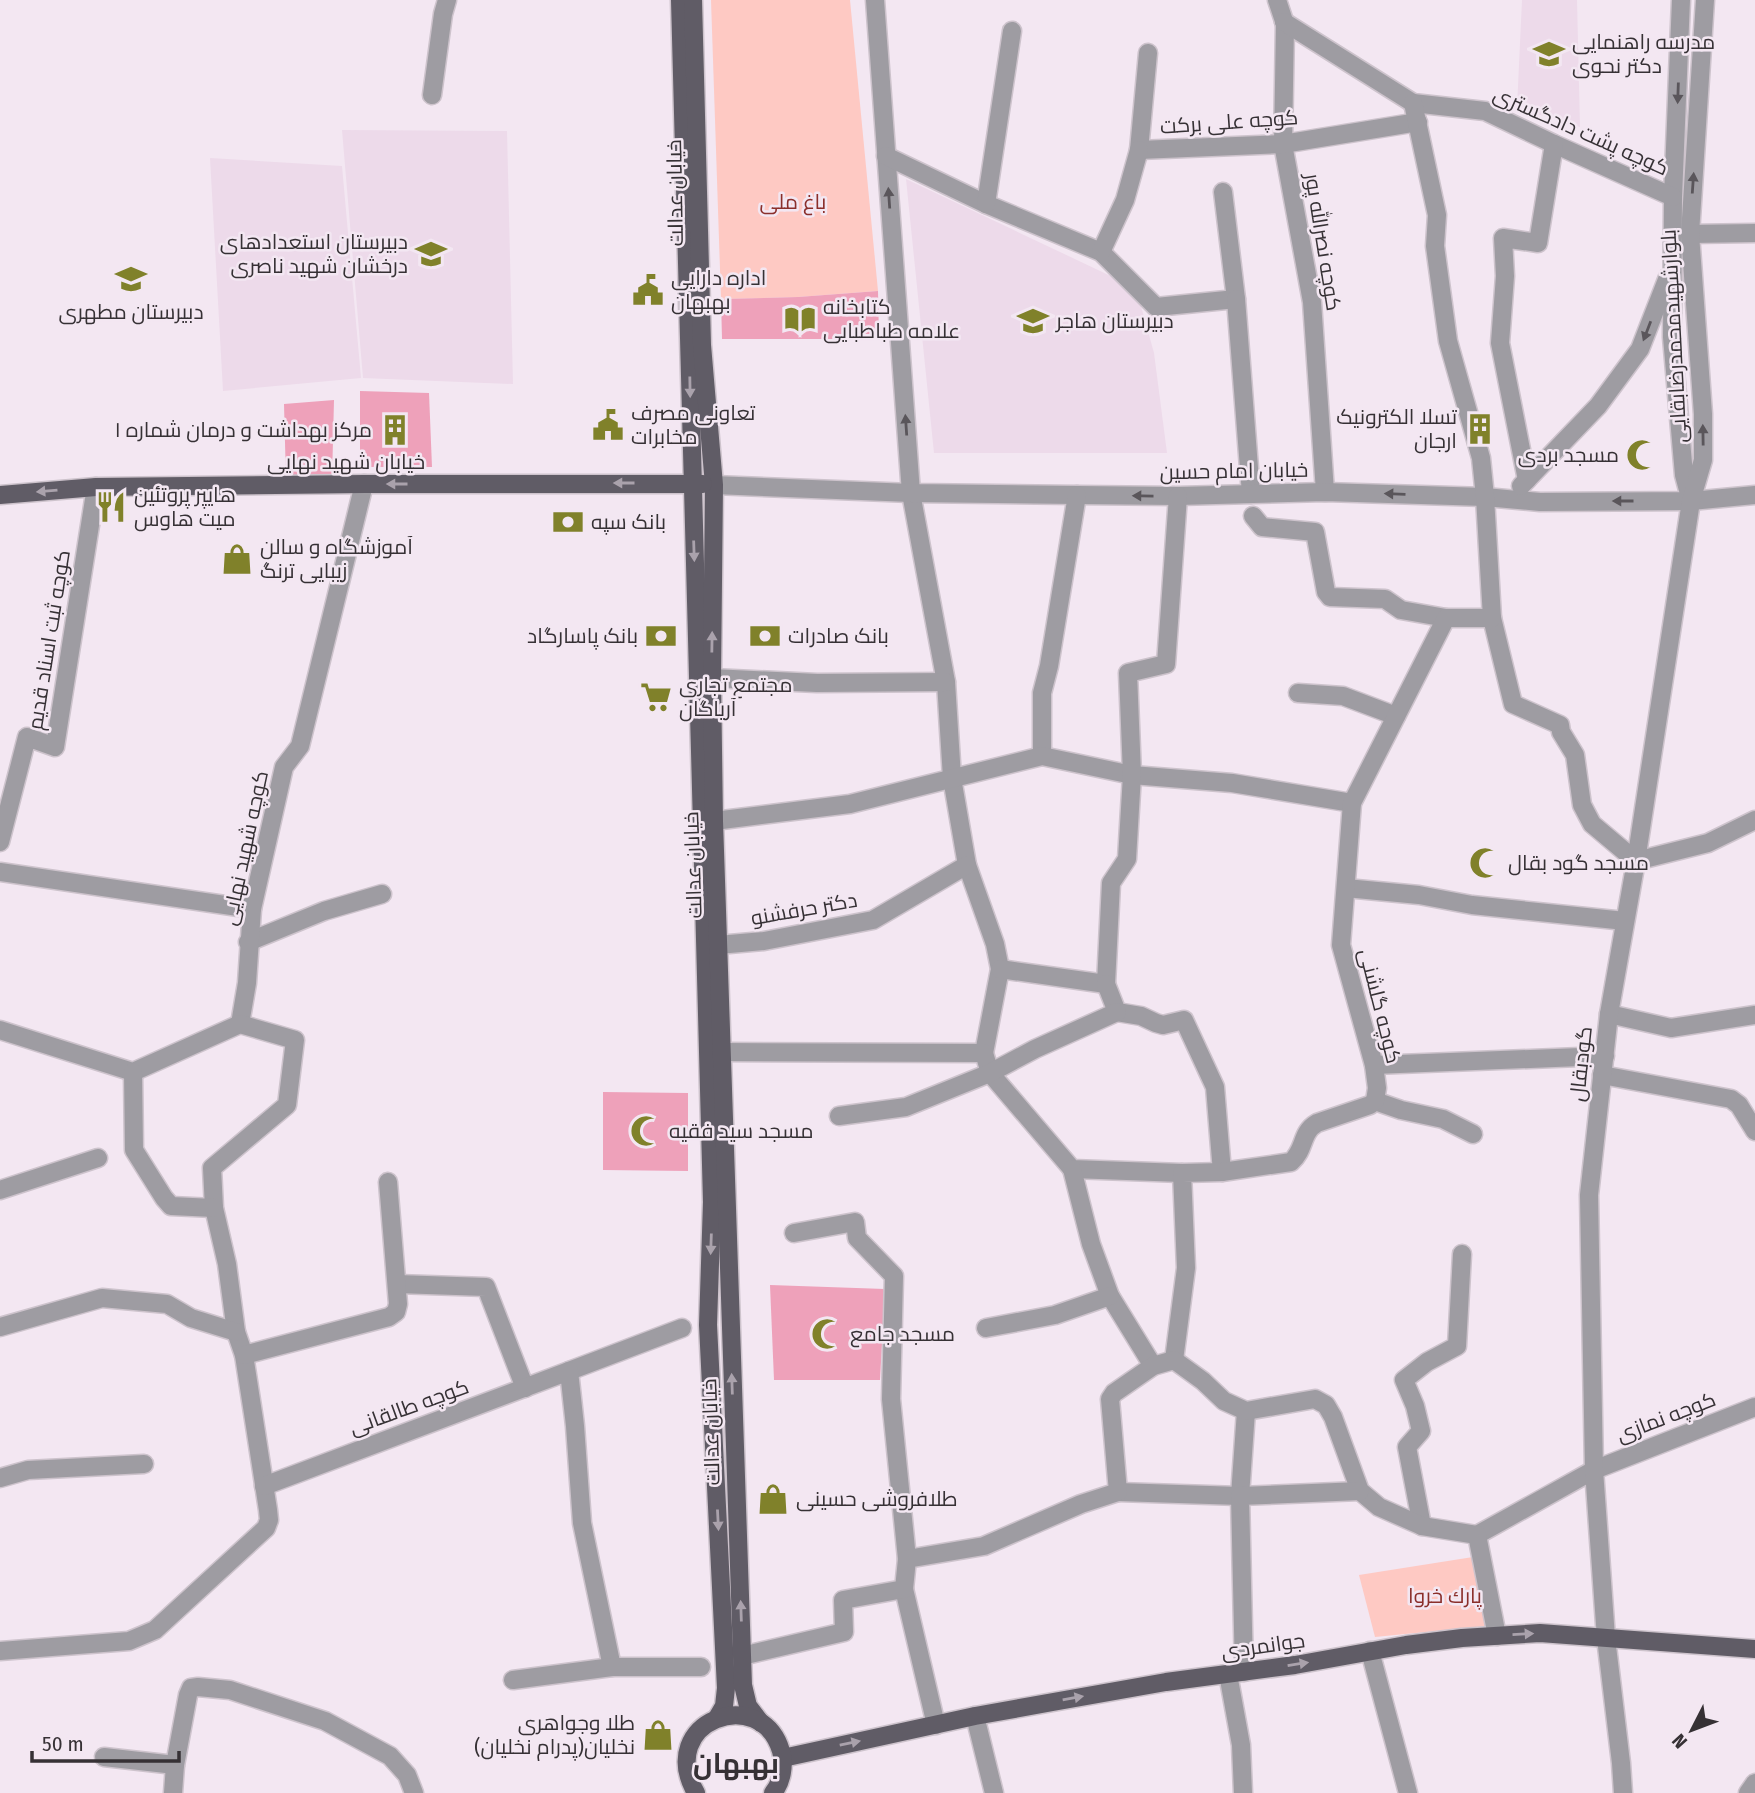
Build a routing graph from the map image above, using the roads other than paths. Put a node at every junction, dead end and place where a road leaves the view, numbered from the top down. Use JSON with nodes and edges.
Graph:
{"nodes":[{"id":1,"x":447,"y":0,"type":"edge"},
{"id":2,"x":680,"y":0,"type":"edge"},
{"id":3,"x":693,"y":0,"type":"edge"},
{"id":4,"x":875,"y":0,"type":"edge"},
{"id":5,"x":1277,"y":0,"type":"edge"},
{"id":6,"x":1681,"y":0,"type":"edge"},
{"id":7,"x":1705,"y":0,"type":"edge"},
{"id":8,"x":1284,"y":22,"type":"junction"},
{"id":9,"x":1013,"y":31,"type":"dead end"},
{"id":10,"x":1148,"y":53,"type":"dead end"},
{"id":11,"x":432,"y":95,"type":"dead end"},
{"id":12,"x":1413,"y":103,"type":"junction"},
{"id":13,"x":1418,"y":122,"type":"junction"},
{"id":14,"x":1283,"y":144,"type":"junction"},
{"id":15,"x":1554,"y":144,"type":"junction"},
{"id":16,"x":1139,"y":150,"type":"junction"},
{"id":17,"x":886,"y":156,"type":"junction"},
{"id":18,"x":1223,"y":192,"type":"dead end"},
{"id":19,"x":1673,"y":197,"type":"junction"},
{"id":20,"x":986,"y":204,"type":"junction"},
{"id":21,"x":1755,"y":233,"type":"edge"},
{"id":22,"x":1690,"y":234,"type":"junction"},
{"id":23,"x":1101,"y":252,"type":"junction"},
{"id":24,"x":1671,"y":267,"type":"junction"},
{"id":25,"x":1236,"y":299,"type":"junction"},
{"id":26,"x":1527,"y":480,"type":"junction"},
{"id":27,"x":692,"y":483,"type":"junction"},
{"id":28,"x":364,"y":484,"type":"junction"},
{"id":29,"x":714,"y":485,"type":"junction"},
{"id":30,"x":96,"y":487,"type":"junction"},
{"id":31,"x":1325,"y":492,"type":"junction"},
{"id":32,"x":911,"y":493,"type":"junction"},
{"id":33,"x":1251,"y":494,"type":"junction"},
{"id":34,"x":0,"y":495,"type":"edge"},
{"id":35,"x":1077,"y":495,"type":"junction"},
{"id":36,"x":1755,"y":495,"type":"edge"},
{"id":37,"x":1178,"y":496,"type":"junction"},
{"id":38,"x":1485,"y":497,"type":"junction"},
{"id":39,"x":1507,"y":500,"type":"junction"},
{"id":40,"x":1691,"y":501,"type":"junction"},
{"id":41,"x":1252,"y":516,"type":"dead end"},
{"id":42,"x":1446,"y":618,"type":"junction"},
{"id":43,"x":1492,"y":618,"type":"junction"},
{"id":44,"x":712,"y":678,"type":"junction"},
{"id":45,"x":946,"y":682,"type":"junction"},
{"id":46,"x":1298,"y":693,"type":"dead end"},
{"id":47,"x":1396,"y":716,"type":"junction"},
{"id":48,"x":1042,"y":756,"type":"junction"},
{"id":49,"x":1132,"y":775,"type":"junction"},
{"id":50,"x":953,"y":778,"type":"junction"},
{"id":51,"x":1352,"y":803,"type":"junction"},
{"id":52,"x":1755,"y":820,"type":"edge"},
{"id":53,"x":714,"y":821,"type":"junction"},
{"id":54,"x":0,"y":842,"type":"edge"},
{"id":55,"x":1636,"y":861,"type":"junction"},
{"id":56,"x":967,"y":865,"type":"junction"},
{"id":57,"x":0,"y":872,"type":"edge"},
{"id":58,"x":1346,"y":888,"type":"junction"},
{"id":59,"x":382,"y":894,"type":"dead end"},
{"id":60,"x":251,"y":909,"type":"junction"},
{"id":61,"x":1625,"y":921,"type":"junction"},
{"id":62,"x":248,"y":942,"type":"junction"},
{"id":63,"x":718,"y":945,"type":"junction"},
{"id":64,"x":1000,"y":969,"type":"junction"},
{"id":65,"x":1107,"y":984,"type":"junction"},
{"id":66,"x":1117,"y":1012,"type":"junction"},
{"id":67,"x":1609,"y":1014,"type":"junction"},
{"id":68,"x":1755,"y":1015,"type":"edge"},
{"id":69,"x":240,"y":1024,"type":"junction"},
{"id":70,"x":0,"y":1030,"type":"edge"},
{"id":71,"x":721,"y":1052,"type":"junction"},
{"id":72,"x":984,"y":1053,"type":"junction"},
{"id":73,"x":1374,"y":1065,"type":"junction"},
{"id":74,"x":1604,"y":1066,"type":"junction"},
{"id":75,"x":133,"y":1072,"type":"junction"},
{"id":76,"x":990,"y":1073,"type":"junction"},
{"id":77,"x":1375,"y":1101,"type":"junction"},
{"id":78,"x":839,"y":1116,"type":"dead end"},
{"id":79,"x":1755,"y":1130,"type":"edge"},
{"id":80,"x":1473,"y":1134,"type":"dead end"},
{"id":81,"x":98,"y":1158,"type":"dead end"},
{"id":82,"x":1072,"y":1168,"type":"junction"},
{"id":83,"x":1222,"y":1171,"type":"junction"},
{"id":84,"x":1182,"y":1173,"type":"junction"},
{"id":85,"x":388,"y":1182,"type":"dead end"},
{"id":86,"x":0,"y":1190,"type":"edge"},
{"id":87,"x":214,"y":1208,"type":"junction"},
{"id":88,"x":794,"y":1233,"type":"dead end"},
{"id":89,"x":1462,"y":1254,"type":"dead end"},
{"id":90,"x":397,"y":1284,"type":"junction"},
{"id":91,"x":1110,"y":1296,"type":"junction"},
{"id":92,"x":0,"y":1327,"type":"edge"},
{"id":93,"x":682,"y":1328,"type":"dead end"},
{"id":94,"x":986,"y":1328,"type":"dead end"},
{"id":95,"x":236,"y":1332,"type":"junction"},
{"id":96,"x":244,"y":1355,"type":"junction"},
{"id":97,"x":1174,"y":1360,"type":"junction"},
{"id":98,"x":1153,"y":1366,"type":"junction"},
{"id":99,"x":569,"y":1371,"type":"junction"},
{"id":100,"x":525,"y":1388,"type":"junction"},
{"id":101,"x":1755,"y":1407,"type":"edge"},
{"id":102,"x":1246,"y":1411,"type":"junction"},
{"id":103,"x":144,"y":1464,"type":"dead end"},
{"id":104,"x":1594,"y":1470,"type":"junction"},
{"id":105,"x":0,"y":1478,"type":"edge"},
{"id":106,"x":264,"y":1486,"type":"junction"},
{"id":107,"x":1360,"y":1490,"type":"junction"},
{"id":108,"x":1118,"y":1492,"type":"junction"},
{"id":109,"x":1240,"y":1496,"type":"junction"},
{"id":110,"x":1422,"y":1526,"type":"junction"},
{"id":111,"x":1477,"y":1535,"type":"junction"},
{"id":112,"x":907,"y":1559,"type":"junction"},
{"id":113,"x":904,"y":1589,"type":"junction"},
{"id":114,"x":1497,"y":1636,"type":"junction"},
{"id":115,"x":1606,"y":1638,"type":"junction"},
{"id":116,"x":1,"y":1646,"type":"edge"},
{"id":117,"x":1755,"y":1649,"type":"edge"},
{"id":118,"x":1370,"y":1651,"type":"junction"},
{"id":119,"x":742,"y":1656,"type":"junction"},
{"id":120,"x":612,"y":1667,"type":"junction"},
{"id":121,"x":701,"y":1667,"type":"dead end"},
{"id":122,"x":1236,"y":1673,"type":"junction"},
{"id":123,"x":513,"y":1680,"type":"dead end"},
{"id":124,"x":975,"y":1716,"type":"junction"},
{"id":125,"x":717,"y":1718,"type":"junction"},
{"id":126,"x":761,"y":1723,"type":"junction"},
{"id":127,"x":936,"y":1725,"type":"junction"},
{"id":128,"x":104,"y":1758,"type":"dead end"},
{"id":129,"x":783,"y":1758,"type":"junction"},
{"id":130,"x":175,"y":1765,"type":"junction"},
{"id":131,"x":1755,"y":1783,"type":"edge"},
{"id":132,"x":173,"y":1793,"type":"edge"},
{"id":133,"x":414,"y":1793,"type":"edge"},
{"id":134,"x":696,"y":1793,"type":"edge"},
{"id":135,"x":773,"y":1793,"type":"edge"},
{"id":136,"x":994,"y":1793,"type":"edge"},
{"id":137,"x":1243,"y":1793,"type":"edge"},
{"id":138,"x":1408,"y":1793,"type":"edge"},
{"id":139,"x":1623,"y":1793,"type":"edge"},
{"id":140,"x":1748,"y":1793,"type":"edge"}],
"edges":[{"from":1,"to":11,"type":"street"},
{"from":2,"to":27,"type":"main road","name":"خیابان عدالت","one_way":true},
{"from":3,"to":29,"type":"main road","name":"خیابان عدالت"},
{"from":4,"to":17,"type":"street"},
{"from":5,"to":8,"type":"street","name":"کوچه نصرالله پور"},
{"from":6,"to":19,"type":"street","name":"بلوارشهیدمحمدرضابقایی","one_way":true},
{"from":22,"to":7,"type":"street","name":"بلوارشهیدمحمدرضابقایی","one_way":true},
{"from":8,"to":12,"type":"street","name":"کوچه پشت دادگستری"},
{"from":8,"to":14,"type":"street","name":"کوچه نصرالله پور"},
{"from":9,"to":20,"type":"street"},
{"from":10,"to":16,"type":"street","name":"کوچه علی برکت"},
{"from":12,"to":13,"type":"street"},
{"from":12,"to":15,"type":"street","name":"کوچه پشت دادگستری"},
{"from":13,"to":14,"type":"street","name":"کوچه علی برکت"},
{"from":13,"to":38,"type":"street"},
{"from":14,"to":16,"type":"street","name":"کوچه علی برکت"},
{"from":14,"to":31,"type":"street","name":"کوچه نصرالله پور"},
{"from":15,"to":19,"type":"street","name":"کوچه پشت دادگستری"},
{"from":15,"to":26,"type":"street"},
{"from":16,"to":23,"type":"street"},
{"from":17,"to":20,"type":"street"},
{"from":32,"to":17,"type":"street","one_way":true},
{"from":18,"to":25,"type":"street"},
{"from":19,"to":24,"type":"street","name":"بلوارشهیدمحمدرضابقایی"},
{"from":20,"to":23,"type":"street"},
{"from":21,"to":22,"type":"street"},
{"from":40,"to":22,"type":"street","name":"بلوارشهیدمحمدرضابقایی","one_way":true},
{"from":23,"to":25,"type":"street"},
{"from":24,"to":26,"type":"street","one_way":true},
{"from":24,"to":40,"type":"street","name":"بلوارشهیدمحمدرضابقایی"},
{"from":25,"to":33,"type":"street"},
{"from":26,"to":39,"type":"street"},
{"from":27,"to":28,"type":"main road","name":"خیابان شهید نهایی","one_way":true},
{"from":27,"to":29,"type":"main road","name":"خیابان شهید نهایی"},
{"from":27,"to":125,"type":"main road","name":"خیابان عدالت","one_way":true},
{"from":28,"to":30,"type":"main road","name":"خیابان شهید نهایی"},
{"from":28,"to":60,"type":"street","name":"کوچه شهید نهایی"},
{"from":29,"to":32,"type":"street","name":"خیابان امام حسین"},
{"from":44,"to":29,"type":"main road","name":"خیابان عدالت","one_way":true},
{"from":30,"to":34,"type":"main road","name":"خیابان شهید نهایی","one_way":true},
{"from":30,"to":54,"type":"street","name":"کوچه ثبت اسناد قدیم"},
{"from":31,"to":33,"type":"street","name":"خیابان امام حسین"},
{"from":38,"to":31,"type":"street","name":"خیابان امام حسین","one_way":true},
{"from":32,"to":35,"type":"street","name":"خیابان امام حسین"},
{"from":32,"to":45,"type":"street"},
{"from":33,"to":37,"type":"street","name":"خیابان امام حسین"},
{"from":37,"to":35,"type":"street","name":"خیابان امام حسین","one_way":true},
{"from":35,"to":48,"type":"street"},
{"from":36,"to":40,"type":"street","name":"خیابان امام حسین"},
{"from":37,"to":49,"type":"street"},
{"from":38,"to":39,"type":"street","name":"خیابان امام حسین"},
{"from":38,"to":43,"type":"street"},
{"from":40,"to":39,"type":"street","name":"خیابان امام حسین","one_way":true},
{"from":40,"to":55,"type":"street","name":"گودبقال"},
{"from":41,"to":42,"type":"street"},
{"from":42,"to":43,"type":"street"},
{"from":42,"to":47,"type":"street","name":"کوچه گلشنی"},
{"from":43,"to":55,"type":"street"},
{"from":44,"to":45,"type":"street"},
{"from":44,"to":53,"type":"main road","name":"خیابان عدالت"},
{"from":45,"to":50,"type":"street"},
{"from":46,"to":47,"type":"street"},
{"from":47,"to":51,"type":"street","name":"کوچه گلشنی"},
{"from":48,"to":49,"type":"street"},
{"from":48,"to":50,"type":"street"},
{"from":49,"to":51,"type":"street"},
{"from":49,"to":65,"type":"street"},
{"from":50,"to":53,"type":"street"},
{"from":50,"to":56,"type":"street"},
{"from":51,"to":58,"type":"street","name":"کوچه گلشنی"},
{"from":52,"to":55,"type":"street"},
{"from":53,"to":63,"type":"main road","name":"خیابان عدالت"},
{"from":55,"to":61,"type":"street","name":"گودبقال"},
{"from":56,"to":63,"type":"street","name":"دکتر حرفشنو"},
{"from":56,"to":64,"type":"street"},
{"from":57,"to":60,"type":"street"},
{"from":58,"to":61,"type":"street"},
{"from":58,"to":73,"type":"street","name":"کوچه گلشنی"},
{"from":59,"to":62,"type":"street"},
{"from":60,"to":62,"type":"street","name":"کوچه شهید نهایی"},
{"from":61,"to":67,"type":"street","name":"گودبقال"},
{"from":62,"to":69,"type":"street","name":"کوچه شهید نهایی"},
{"from":63,"to":71,"type":"main road","name":"خیابان عدالت"},
{"from":64,"to":65,"type":"street"},
{"from":64,"to":72,"type":"street"},
{"from":65,"to":66,"type":"street"},
{"from":66,"to":76,"type":"street"},
{"from":66,"to":83,"type":"street"},
{"from":67,"to":68,"type":"street"},
{"from":67,"to":74,"type":"street","name":"گودبقال"},
{"from":69,"to":75,"type":"street"},
{"from":69,"to":87,"type":"street"},
{"from":70,"to":75,"type":"street"},
{"from":71,"to":72,"type":"street"},
{"from":119,"to":71,"type":"main road","name":"خیابان عدالت","one_way":true},
{"from":72,"to":76,"type":"street"},
{"from":73,"to":74,"type":"street"},
{"from":73,"to":77,"type":"street","name":"کوچه گلشنی"},
{"from":74,"to":79,"type":"street"},
{"from":74,"to":104,"type":"street","name":"گودبقال"},
{"from":75,"to":87,"type":"street"},
{"from":76,"to":78,"type":"street"},
{"from":76,"to":82,"type":"street"},
{"from":77,"to":80,"type":"street"},
{"from":77,"to":83,"type":"street"},
{"from":81,"to":86,"type":"street"},
{"from":82,"to":84,"type":"street"},
{"from":82,"to":91,"type":"street"},
{"from":83,"to":84,"type":"street"},
{"from":84,"to":97,"type":"street"},
{"from":85,"to":90,"type":"street"},
{"from":87,"to":95,"type":"street"},
{"from":88,"to":112,"type":"street"},
{"from":89,"to":110,"type":"street"},
{"from":90,"to":96,"type":"street"},
{"from":90,"to":100,"type":"street"},
{"from":91,"to":94,"type":"street"},
{"from":91,"to":98,"type":"street"},
{"from":92,"to":95,"type":"street"},
{"from":93,"to":99,"type":"street","name":"کوچه طالقانی"},
{"from":95,"to":96,"type":"street"},
{"from":96,"to":106,"type":"street"},
{"from":97,"to":98,"type":"street"},
{"from":97,"to":102,"type":"street"},
{"from":98,"to":108,"type":"street"},
{"from":99,"to":100,"type":"street","name":"کوچه طالقانی"},
{"from":99,"to":120,"type":"street"},
{"from":100,"to":106,"type":"street","name":"کوچه طالقانی"},
{"from":101,"to":104,"type":"street","name":"کوچه نمازی"},
{"from":102,"to":107,"type":"street"},
{"from":102,"to":109,"type":"street"},
{"from":103,"to":105,"type":"street"},
{"from":104,"to":111,"type":"street","name":"کوچه نمازی"},
{"from":104,"to":115,"type":"street","name":"گودبقال"},
{"from":106,"to":116,"type":"street"},
{"from":107,"to":109,"type":"street"},
{"from":107,"to":110,"type":"street"},
{"from":108,"to":109,"type":"street"},
{"from":108,"to":112,"type":"street"},
{"from":109,"to":122,"type":"street"},
{"from":110,"to":111,"type":"street"},
{"from":111,"to":114,"type":"street"},
{"from":112,"to":113,"type":"street"},
{"from":113,"to":119,"type":"street"},
{"from":113,"to":127,"type":"street"},
{"from":114,"to":115,"type":"main road","name":"جوانمردی","one_way":true},
{"from":114,"to":118,"type":"main road","name":"جوانمردی"},
{"from":115,"to":117,"type":"main road","name":"جوانمردی"},
{"from":115,"to":139,"type":"street","name":"گودبقال"},
{"from":122,"to":118,"type":"main road","name":"جوانمردی","one_way":true},
{"from":118,"to":138,"type":"street"},
{"from":119,"to":126,"type":"main road","name":"خیابان عدالت"},
{"from":120,"to":121,"type":"street"},
{"from":120,"to":123,"type":"street"},
{"from":124,"to":122,"type":"main road","name":"جوانمردی","one_way":true},
{"from":122,"to":137,"type":"street"},
{"from":124,"to":127,"type":"main road","name":"جوانمردی"},
{"from":124,"to":136,"type":"street"},
{"from":125,"to":126,"type":"main road"},
{"from":125,"to":134,"type":"main road"},
{"from":126,"to":129,"type":"main road","name":"خیابان عدالت"},
{"from":129,"to":127,"type":"main road","name":"جوانمردی","one_way":true},
{"from":128,"to":130,"type":"street"},
{"from":129,"to":135,"type":"main road"},
{"from":130,"to":132,"type":"street"},
{"from":130,"to":133,"type":"street"},
{"from":131,"to":140,"type":"street"}]}
